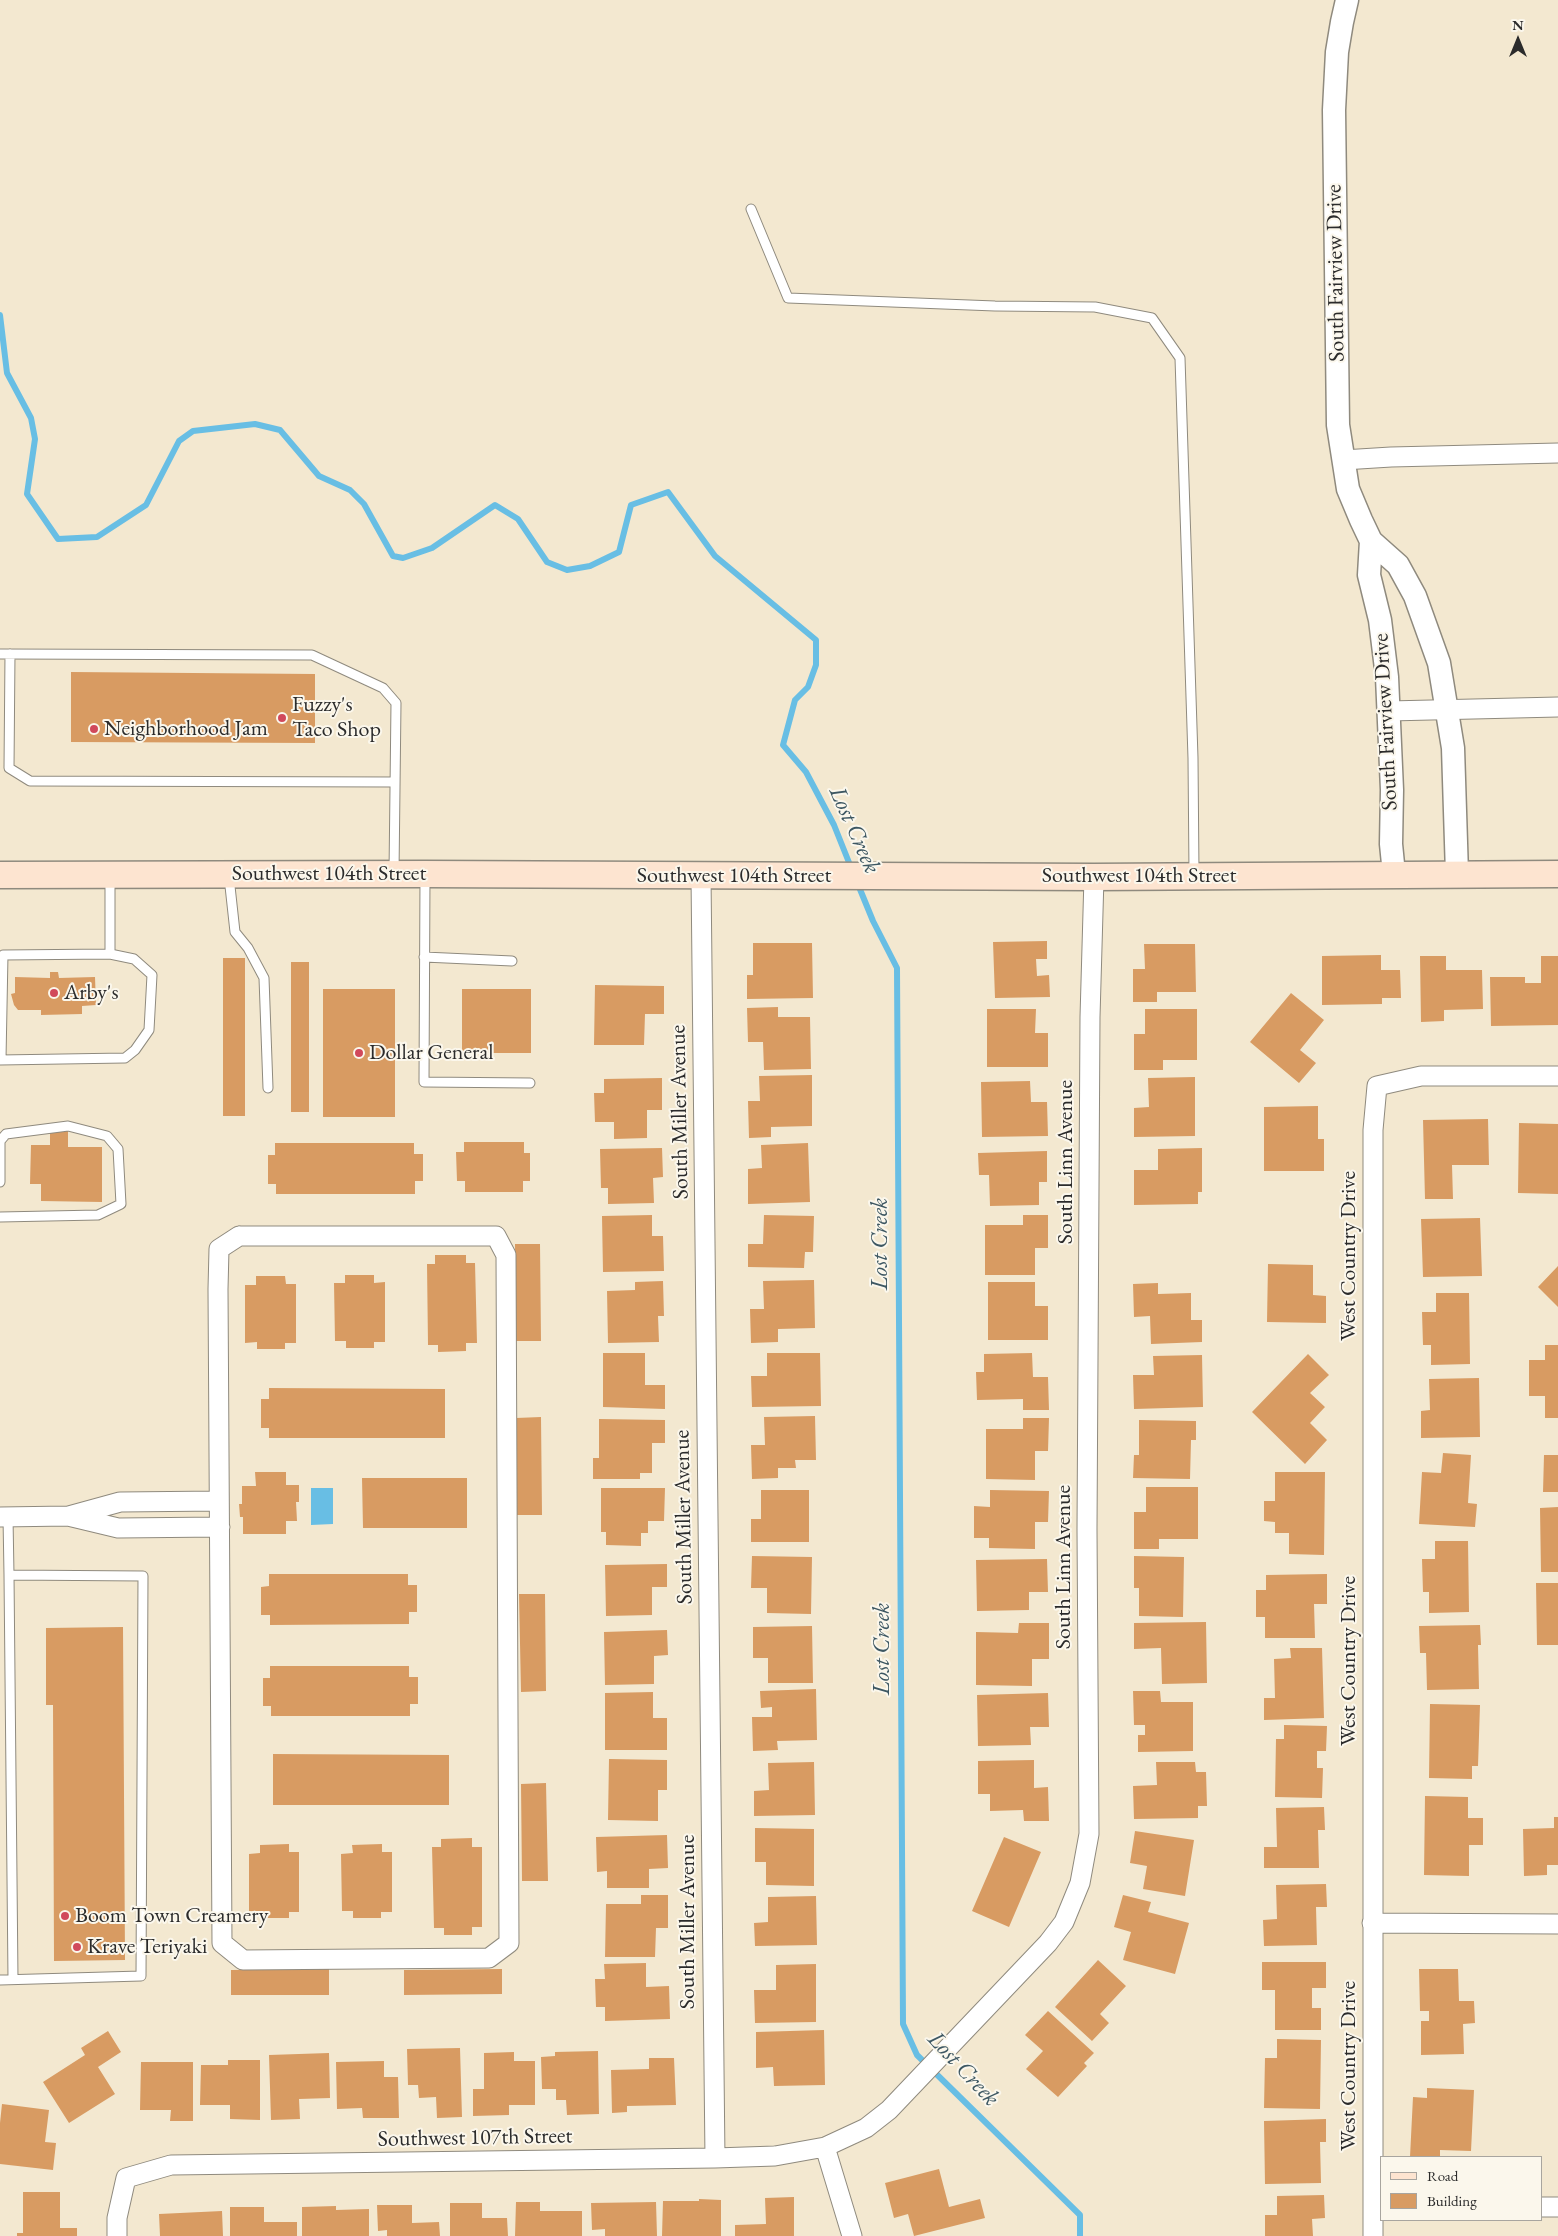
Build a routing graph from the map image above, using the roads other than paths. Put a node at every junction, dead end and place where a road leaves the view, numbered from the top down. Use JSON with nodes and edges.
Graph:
{"nodes":[{"id":1,"x":1348,"y":0,"type":"edge"},
{"id":2,"x":750,"y":209,"type":"dead end"},
{"id":3,"x":1558,"y":454,"type":"edge"},
{"id":4,"x":1343,"y":460,"type":"junction"},
{"id":5,"x":1371,"y":541,"type":"junction"},
{"id":6,"x":0,"y":654,"type":"edge"},
{"id":7,"x":10,"y":654,"type":"junction"},
{"id":8,"x":1558,"y":708,"type":"edge"},
{"id":9,"x":1448,"y":710,"type":"junction"},
{"id":10,"x":1389,"y":712,"type":"junction"},
{"id":11,"x":395,"y":782,"type":"junction"},
{"id":12,"x":394,"y":874,"type":"junction"},
{"id":13,"x":425,"y":874,"type":"junction"},
{"id":14,"x":1394,"y":874,"type":"junction"},
{"id":15,"x":1457,"y":874,"type":"junction"},
{"id":16,"x":1558,"y":874,"type":"edge"},
{"id":17,"x":0,"y":875,"type":"edge"},
{"id":18,"x":110,"y":875,"type":"junction"},
{"id":19,"x":229,"y":875,"type":"junction"},
{"id":20,"x":701,"y":876,"type":"junction"},
{"id":21,"x":1194,"y":876,"type":"junction"},
{"id":22,"x":1094,"y":877,"type":"junction"},
{"id":23,"x":110,"y":954,"type":"junction"},
{"id":24,"x":424,"y":957,"type":"junction"},
{"id":25,"x":512,"y":962,"type":"dead end"},
{"id":26,"x":1,"y":1059,"type":"edge"},
{"id":27,"x":1558,"y":1076,"type":"edge"},
{"id":28,"x":530,"y":1083,"type":"dead end"},
{"id":29,"x":268,"y":1088,"type":"dead end"},
{"id":30,"x":0,"y":1182,"type":"edge"},
{"id":31,"x":0,"y":1217,"type":"edge"},
{"id":32,"x":219,"y":1501,"type":"junction"},
{"id":33,"x":68,"y":1516,"type":"junction"},
{"id":34,"x":4,"y":1517,"type":"edge"},
{"id":35,"x":220,"y":1527,"type":"junction"},
{"id":36,"x":9,"y":1575,"type":"junction"},
{"id":37,"x":0,"y":1780,"type":"edge"},
{"id":38,"x":11,"y":1780,"type":"junction"},
{"id":39,"x":1372,"y":1923,"type":"junction"},
{"id":40,"x":1558,"y":1924,"type":"edge"},
{"id":41,"x":13,"y":1979,"type":"junction"},
{"id":42,"x":0,"y":1980,"type":"edge"},
{"id":43,"x":825,"y":2147,"type":"junction"},
{"id":44,"x":714,"y":2158,"type":"junction"},
{"id":45,"x":1377,"y":2207,"type":"edge"},
{"id":46,"x":1543,"y":2207,"type":"edge"},
{"id":47,"x":1558,"y":2207,"type":"edge"},
{"id":48,"x":117,"y":2236,"type":"edge"},
{"id":49,"x":852,"y":2236,"type":"edge"},
{"id":50,"x":1372,"y":2236,"type":"edge"}],
"edges":[{"from":1,"to":4,"type":"street","name":"South Fairview Drive"},
{"from":2,"to":21,"type":"lane"},
{"from":3,"to":4,"type":"street"},
{"from":4,"to":5,"type":"street","name":"South Fairview Drive"},
{"from":5,"to":9,"type":"street","name":"South Fairview Drive"},
{"from":5,"to":10,"type":"street","name":"South Fairview Drive"},
{"from":6,"to":7,"type":"lane"},
{"from":7,"to":11,"type":"lane"},
{"from":7,"to":11,"type":"lane"},
{"from":8,"to":9,"type":"street"},
{"from":9,"to":10,"type":"street"},
{"from":9,"to":15,"type":"street","name":"South Fairview Drive"},
{"from":10,"to":14,"type":"street","name":"South Fairview Drive"},
{"from":11,"to":12,"type":"lane"},
{"from":12,"to":13,"type":"main road","name":"Southwest 104th Street"},
{"from":12,"to":19,"type":"main road","name":"Southwest 104th Street"},
{"from":13,"to":20,"type":"main road","name":"Southwest 104th Street"},
{"from":13,"to":24,"type":"lane"},
{"from":14,"to":15,"type":"main road","name":"Southwest 104th Street"},
{"from":14,"to":21,"type":"main road","name":"Southwest 104th Street"},
{"from":15,"to":16,"type":"main road","name":"Southwest 104th Street"},
{"from":17,"to":18,"type":"main road","name":"Southwest 104th Street"},
{"from":18,"to":19,"type":"main road","name":"Southwest 104th Street"},
{"from":18,"to":23,"type":"lane"},
{"from":19,"to":29,"type":"lane"},
{"from":20,"to":22,"type":"main road","name":"Southwest 104th Street"},
{"from":20,"to":44,"type":"street","name":"South Miller Avenue"},
{"from":21,"to":22,"type":"main road","name":"Southwest 104th Street"},
{"from":22,"to":43,"type":"street","name":"South Linn Avenue"},
{"from":23,"to":26,"type":"lane"},
{"from":23,"to":26,"type":"lane"},
{"from":24,"to":25,"type":"lane"},
{"from":24,"to":28,"type":"lane"},
{"from":27,"to":39,"type":"street","name":"West Country Drive"},
{"from":30,"to":31,"type":"lane"},
{"from":32,"to":33,"type":"street"},
{"from":32,"to":35,"type":"street"},
{"from":32,"to":35,"type":"street"},
{"from":33,"to":34,"type":"street"},
{"from":33,"to":35,"type":"street"},
{"from":34,"to":36,"type":"lane"},
{"from":36,"to":38,"type":"lane"},
{"from":36,"to":41,"type":"lane"},
{"from":37,"to":38,"type":"lane"},
{"from":38,"to":41,"type":"lane"},
{"from":39,"to":40,"type":"street"},
{"from":39,"to":45,"type":"street","name":"West Country Drive"},
{"from":41,"to":42,"type":"lane"},
{"from":43,"to":44,"type":"street","name":"Southwest 107th Street"},
{"from":43,"to":49,"type":"street"},
{"from":44,"to":48,"type":"street","name":"Southwest 107th Street"},
{"from":45,"to":50,"type":"street","name":"West Country Drive"},
{"from":46,"to":47,"type":"street"}]}
